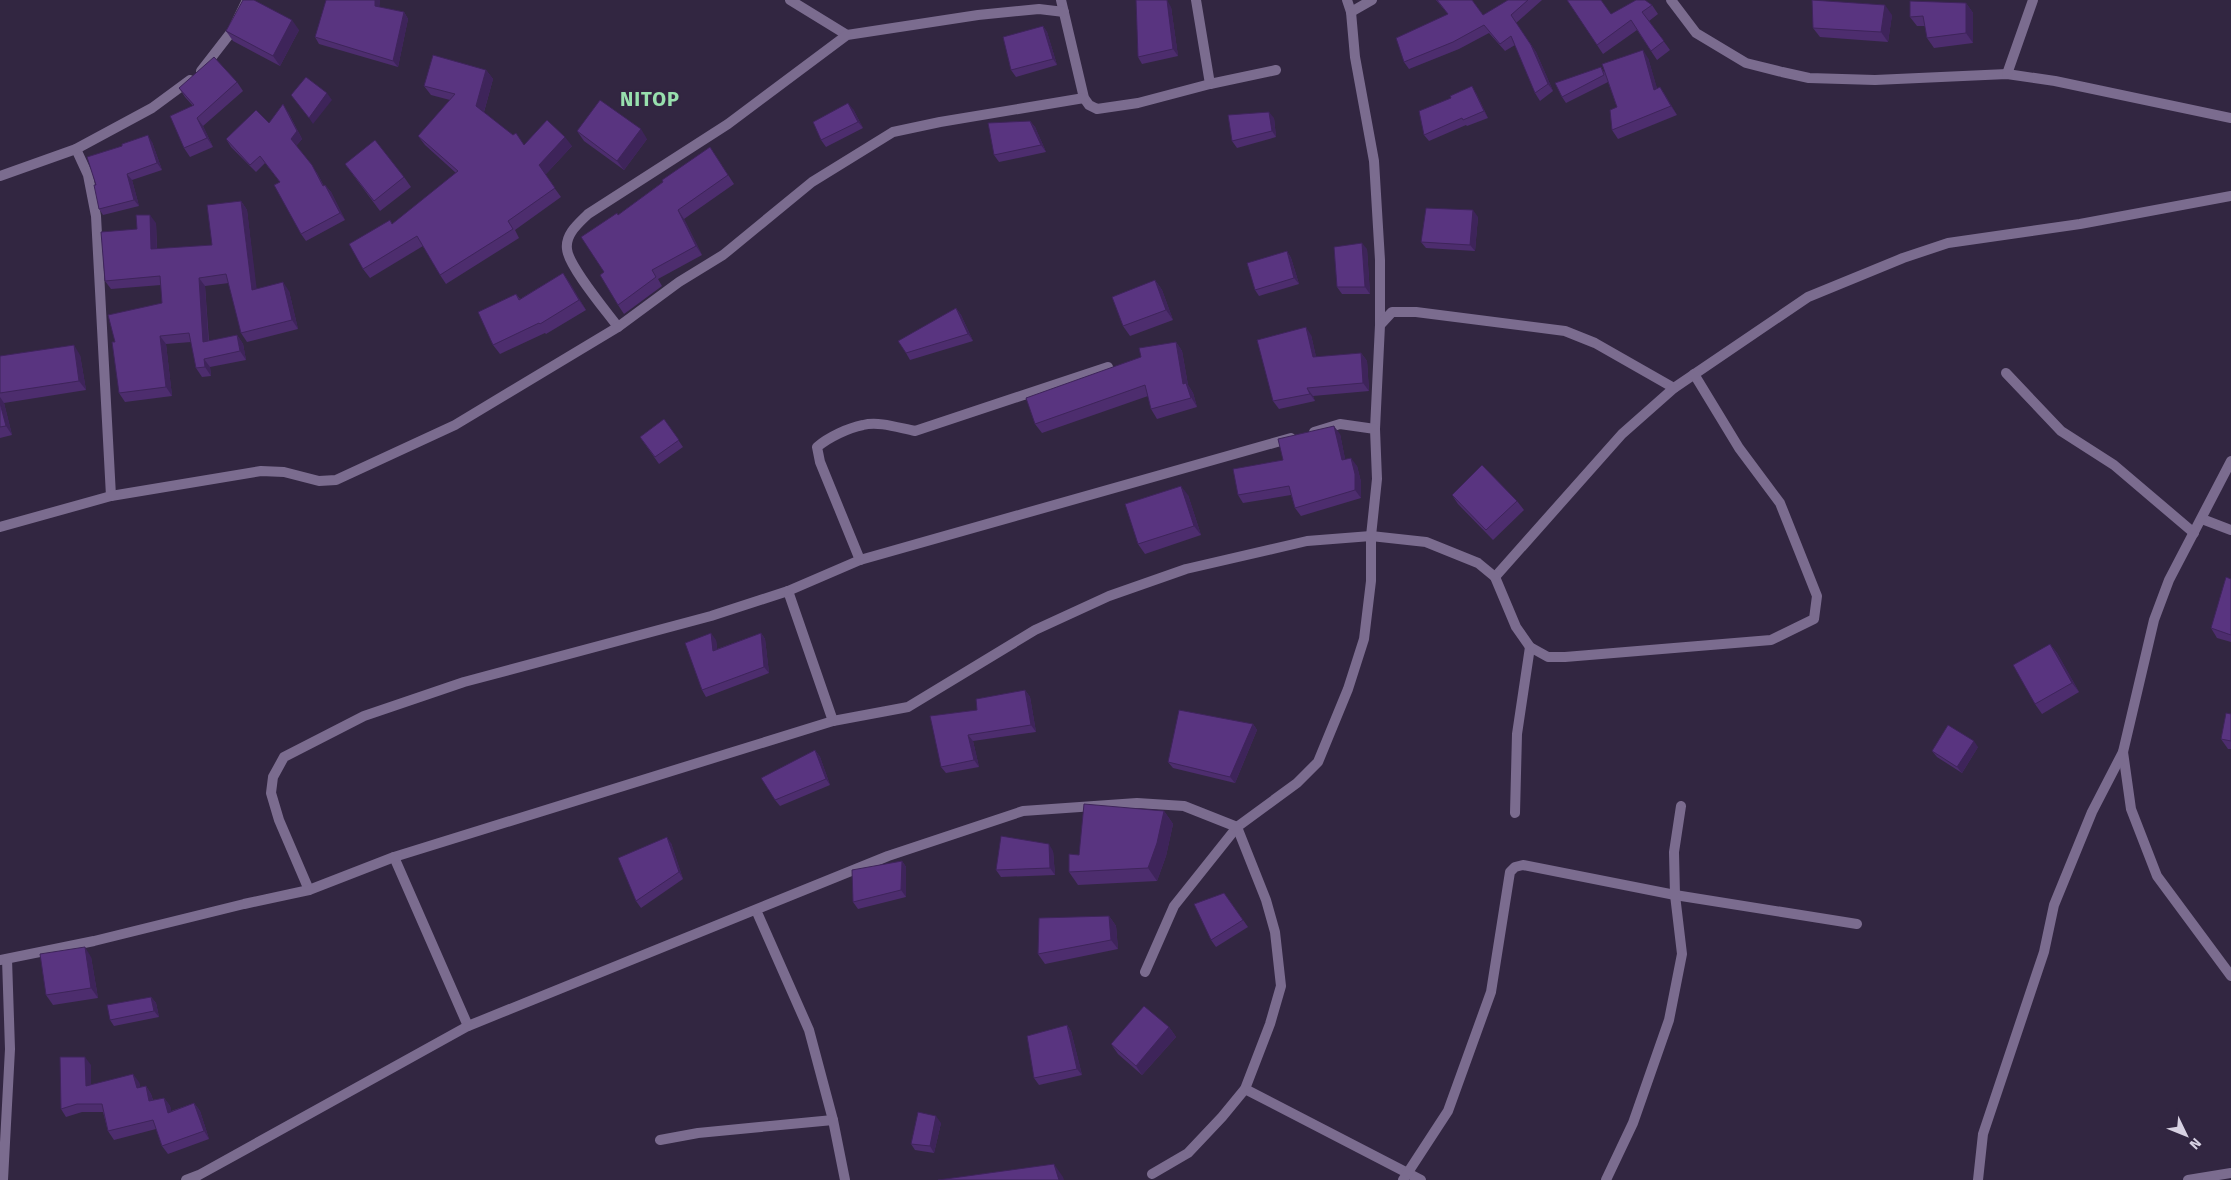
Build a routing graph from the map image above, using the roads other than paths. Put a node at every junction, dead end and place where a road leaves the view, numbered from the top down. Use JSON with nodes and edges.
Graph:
{"nodes":[{"id":1,"x":247,"y":0,"type":"edge"},
{"id":2,"x":790,"y":0,"type":"edge"},
{"id":3,"x":1061,"y":0,"type":"edge"},
{"id":4,"x":1196,"y":0,"type":"edge"},
{"id":5,"x":1347,"y":0,"type":"edge"},
{"id":6,"x":1372,"y":0,"type":"edge"},
{"id":7,"x":1671,"y":0,"type":"edge"},
{"id":8,"x":2033,"y":0,"type":"edge"},
{"id":9,"x":1064,"y":12,"type":"junction"},
{"id":10,"x":1351,"y":12,"type":"junction"},
{"id":11,"x":847,"y":35,"type":"junction"},
{"id":12,"x":1276,"y":70,"type":"dead end"},
{"id":13,"x":2007,"y":74,"type":"junction"},
{"id":14,"x":1210,"y":84,"type":"junction"},
{"id":15,"x":1084,"y":98,"type":"junction"},
{"id":16,"x":2231,"y":118,"type":"edge"},
{"id":17,"x":76,"y":149,"type":"junction"},
{"id":18,"x":0,"y":176,"type":"edge"},
{"id":19,"x":2231,"y":196,"type":"edge"},
{"id":20,"x":1380,"y":325,"type":"junction"},
{"id":21,"x":618,"y":328,"type":"junction"},
{"id":22,"x":1108,"y":367,"type":"edge"},
{"id":23,"x":2006,"y":373,"type":"dead end"},
{"id":24,"x":1694,"y":374,"type":"junction"},
{"id":25,"x":1674,"y":388,"type":"junction"},
{"id":26,"x":1374,"y":429,"type":"junction"},
{"id":27,"x":2231,"y":461,"type":"edge"},
{"id":28,"x":111,"y":496,"type":"junction"},
{"id":29,"x":2202,"y":519,"type":"junction"},
{"id":30,"x":0,"y":527,"type":"edge"},
{"id":31,"x":2231,"y":530,"type":"edge"},
{"id":32,"x":2194,"y":533,"type":"junction"},
{"id":33,"x":1371,"y":536,"type":"junction"},
{"id":34,"x":860,"y":560,"type":"junction"},
{"id":35,"x":1495,"y":576,"type":"junction"},
{"id":36,"x":788,"y":591,"type":"junction"},
{"id":37,"x":1530,"y":647,"type":"junction"},
{"id":38,"x":833,"y":721,"type":"junction"},
{"id":39,"x":2123,"y":752,"type":"junction"},
{"id":40,"x":1681,"y":806,"type":"dead end"},
{"id":41,"x":1515,"y":813,"type":"dead end"},
{"id":42,"x":1237,"y":827,"type":"junction"},
{"id":43,"x":394,"y":857,"type":"junction"},
{"id":44,"x":309,"y":890,"type":"junction"},
{"id":45,"x":1675,"y":895,"type":"junction"},
{"id":46,"x":756,"y":910,"type":"junction"},
{"id":47,"x":1857,"y":924,"type":"dead end"},
{"id":48,"x":3,"y":959,"type":"edge"},
{"id":49,"x":1145,"y":972,"type":"dead end"},
{"id":50,"x":2231,"y":976,"type":"edge"},
{"id":51,"x":468,"y":1026,"type":"junction"},
{"id":52,"x":1245,"y":1089,"type":"junction"},
{"id":53,"x":832,"y":1120,"type":"junction"},
{"id":54,"x":660,"y":1140,"type":"dead end"},
{"id":55,"x":2231,"y":1173,"type":"edge"},
{"id":56,"x":1152,"y":1174,"type":"dead end"},
{"id":57,"x":1405,"y":1177,"type":"edge"},
{"id":58,"x":3,"y":1180,"type":"edge"},
{"id":59,"x":186,"y":1180,"type":"edge"},
{"id":60,"x":845,"y":1180,"type":"edge"},
{"id":61,"x":1421,"y":1180,"type":"edge"},
{"id":62,"x":1606,"y":1180,"type":"edge"},
{"id":63,"x":1978,"y":1180,"type":"edge"},
{"id":64,"x":2188,"y":1180,"type":"edge"}],
"edges":[{"from":1,"to":17,"type":"street"},
{"from":2,"to":11,"type":"street"},
{"from":3,"to":9,"type":"street"},
{"from":4,"to":14,"type":"street"},
{"from":5,"to":10,"type":"street"},
{"from":6,"to":10,"type":"street"},
{"from":7,"to":13,"type":"street"},
{"from":8,"to":13,"type":"street"},
{"from":9,"to":11,"type":"street"},
{"from":9,"to":15,"type":"street"},
{"from":10,"to":20,"type":"street"},
{"from":11,"to":21,"type":"street"},
{"from":12,"to":14,"type":"street"},
{"from":13,"to":16,"type":"street"},
{"from":14,"to":15,"type":"street"},
{"from":15,"to":21,"type":"street"},
{"from":17,"to":18,"type":"street"},
{"from":17,"to":28,"type":"street"},
{"from":19,"to":24,"type":"street"},
{"from":20,"to":25,"type":"street"},
{"from":20,"to":26,"type":"street"},
{"from":21,"to":28,"type":"street"},
{"from":22,"to":34,"type":"street"},
{"from":23,"to":32,"type":"street"},
{"from":24,"to":25,"type":"street"},
{"from":24,"to":37,"type":"street"},
{"from":25,"to":35,"type":"street"},
{"from":26,"to":33,"type":"street"},
{"from":26,"to":34,"type":"street"},
{"from":27,"to":29,"type":"street"},
{"from":28,"to":30,"type":"street"},
{"from":29,"to":31,"type":"street"},
{"from":29,"to":32,"type":"street"},
{"from":32,"to":39,"type":"street"},
{"from":33,"to":35,"type":"street"},
{"from":33,"to":38,"type":"street"},
{"from":33,"to":42,"type":"street"},
{"from":34,"to":36,"type":"street"},
{"from":35,"to":37,"type":"street"},
{"from":36,"to":38,"type":"street"},
{"from":36,"to":44,"type":"street"},
{"from":37,"to":41,"type":"street"},
{"from":38,"to":43,"type":"street"},
{"from":39,"to":50,"type":"street"},
{"from":39,"to":63,"type":"street"},
{"from":40,"to":45,"type":"street"},
{"from":42,"to":46,"type":"street"},
{"from":42,"to":49,"type":"street"},
{"from":42,"to":52,"type":"street"},
{"from":43,"to":44,"type":"street"},
{"from":43,"to":51,"type":"street"},
{"from":44,"to":48,"type":"street"},
{"from":45,"to":47,"type":"street"},
{"from":45,"to":57,"type":"street"},
{"from":45,"to":62,"type":"street"},
{"from":46,"to":51,"type":"street"},
{"from":46,"to":53,"type":"street"},
{"from":48,"to":58,"type":"street"},
{"from":51,"to":59,"type":"street"},
{"from":52,"to":56,"type":"street"},
{"from":52,"to":57,"type":"street"},
{"from":53,"to":54,"type":"street"},
{"from":53,"to":60,"type":"street"},
{"from":55,"to":64,"type":"street"},
{"from":57,"to":61,"type":"street"}]}
